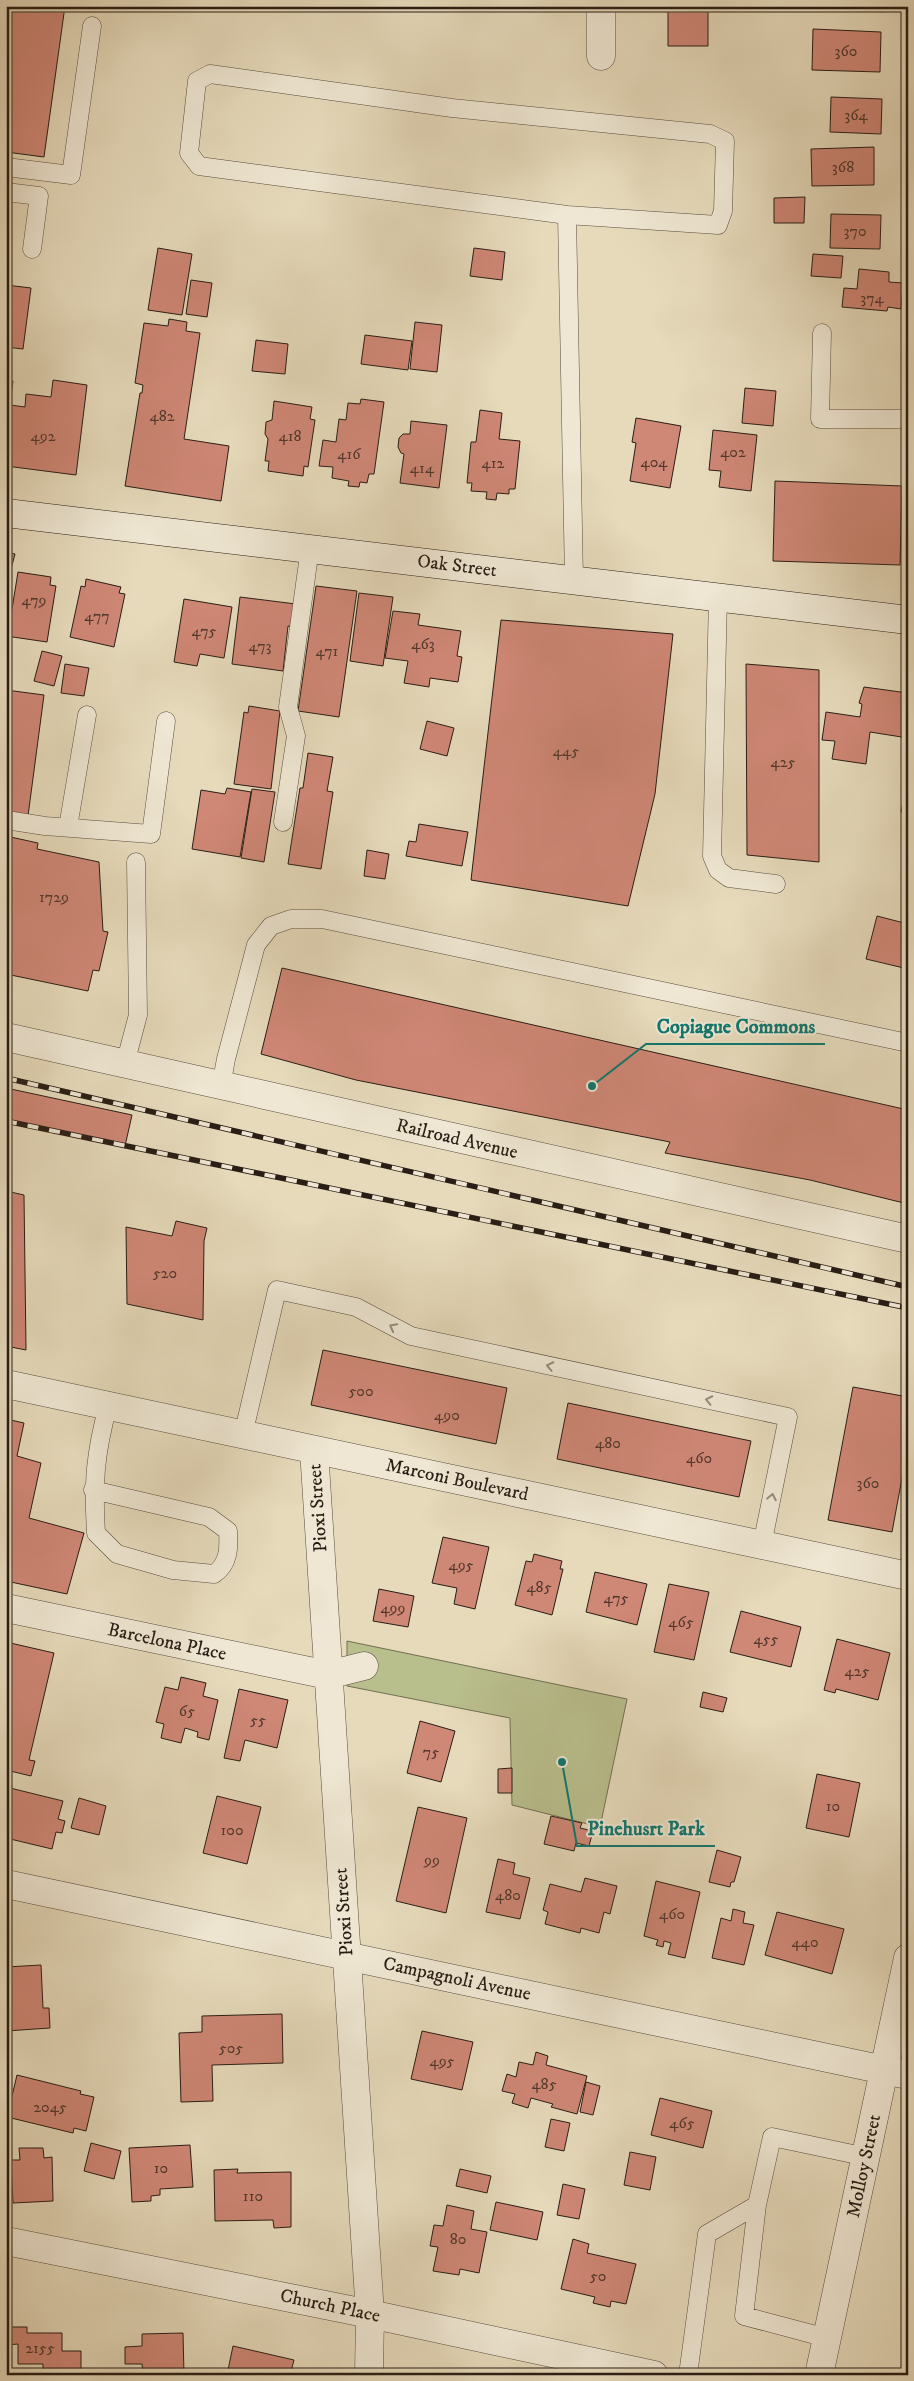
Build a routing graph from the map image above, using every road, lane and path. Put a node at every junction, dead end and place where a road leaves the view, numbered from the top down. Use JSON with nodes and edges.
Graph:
{"nodes":[{"id":1,"x":601,"y":6,"type":"edge"},
{"id":2,"x":92,"y":26,"type":"dead end"},
{"id":3,"x":601,"y":56,"type":"dead end"},
{"id":4,"x":6,"y":167,"type":"edge"},
{"id":5,"x":6,"y":192,"type":"edge"},
{"id":6,"x":567,"y":215,"type":"junction"},
{"id":7,"x":32,"y":249,"type":"dead end"},
{"id":8,"x":822,"y":333,"type":"dead end"},
{"id":9,"x":908,"y":419,"type":"edge"},
{"id":10,"x":6,"y":513,"type":"edge"},
{"id":11,"x":310,"y":548,"type":"junction"},
{"id":12,"x":574,"y":580,"type":"junction"},
{"id":13,"x":718,"y":597,"type":"junction"},
{"id":14,"x":908,"y":620,"type":"edge"},
{"id":15,"x":87,"y":715,"type":"dead end"},
{"id":16,"x":166,"y":721,"type":"dead end"},
{"id":17,"x":6,"y":820,"type":"edge"},
{"id":18,"x":284,"y":822,"type":"dead end"},
{"id":19,"x":68,"y":827,"type":"junction"},
{"id":20,"x":136,"y":862,"type":"dead end"},
{"id":21,"x":776,"y":884,"type":"dead end"},
{"id":22,"x":6,"y":1037,"type":"edge"},
{"id":23,"x":908,"y":1044,"type":"edge"},
{"id":24,"x":125,"y":1064,"type":"junction"},
{"id":25,"x":221,"y":1086,"type":"junction"},
{"id":26,"x":908,"y":1239,"type":"edge"},
{"id":27,"x":6,"y":1384,"type":"edge"},
{"id":28,"x":108,"y":1406,"type":"junction"},
{"id":29,"x":243,"y":1435,"type":"junction"},
{"id":30,"x":314,"y":1450,"type":"junction"},
{"id":31,"x":93,"y":1490,"type":"junction"},
{"id":32,"x":762,"y":1545,"type":"junction"},
{"id":33,"x":908,"y":1576,"type":"edge"},
{"id":34,"x":6,"y":1608,"type":"edge"},
{"id":35,"x":364,"y":1666,"type":"dead end"},
{"id":36,"x":328,"y":1675,"type":"junction"},
{"id":37,"x":6,"y":1884,"type":"edge"},
{"id":38,"x":347,"y":1955,"type":"junction"},
{"id":39,"x":908,"y":1958,"type":"edge"},
{"id":40,"x":896,"y":2073,"type":"edge"},
{"id":41,"x":866,"y":2156,"type":"junction"},
{"id":42,"x":757,"y":2205,"type":"junction"},
{"id":43,"x":6,"y":2241,"type":"edge"},
{"id":44,"x":370,"y":2314,"type":"junction"},
{"id":45,"x":827,"y":2338,"type":"junction"},
{"id":46,"x":369,"y":2375,"type":"edge"},
{"id":47,"x":654,"y":2375,"type":"edge"},
{"id":48,"x":688,"y":2375,"type":"edge"},
{"id":49,"x":819,"y":2375,"type":"edge"}],
"edges":[{"from":1,"to":3,"type":"street"},
{"from":2,"to":4,"type":"lane"},
{"from":5,"to":7,"type":"lane"},
{"from":6,"to":6,"type":"lane"},
{"from":6,"to":12,"type":"lane"},
{"from":8,"to":9,"type":"lane"},
{"from":10,"to":11,"type":"street","name":"Oak Street"},
{"from":11,"to":12,"type":"street","name":"Oak Street"},
{"from":11,"to":18,"type":"lane"},
{"from":12,"to":13,"type":"street","name":"Oak Street"},
{"from":13,"to":14,"type":"street","name":"Oak Street"},
{"from":13,"to":21,"type":"lane"},
{"from":15,"to":19,"type":"lane"},
{"from":16,"to":19,"type":"lane"},
{"from":17,"to":19,"type":"lane"},
{"from":20,"to":24,"type":"lane"},
{"from":22,"to":24,"type":"street","name":"Railroad Avenue"},
{"from":23,"to":25,"type":"lane"},
{"from":24,"to":25,"type":"street","name":"Railroad Avenue"},
{"from":25,"to":26,"type":"street","name":"Railroad Avenue"},
{"from":27,"to":28,"type":"street","name":"Marconi Boulevard"},
{"from":28,"to":29,"type":"street","name":"Marconi Boulevard"},
{"from":28,"to":31,"type":"lane"},
{"from":29,"to":30,"type":"street","name":"Marconi Boulevard"},
{"from":32,"to":29,"type":"lane","one_way":true},
{"from":30,"to":32,"type":"street","name":"Marconi Boulevard"},
{"from":30,"to":36,"type":"street","name":"Pioxi Street"},
{"from":31,"to":31,"type":"lane"},
{"from":32,"to":33,"type":"street","name":"Marconi Boulevard"},
{"from":34,"to":36,"type":"street","name":"Barcelona Place"},
{"from":35,"to":36,"type":"street"},
{"from":36,"to":38,"type":"street","name":"Pioxi Street"},
{"from":37,"to":38,"type":"street","name":"Campagnoli Avenue"},
{"from":38,"to":40,"type":"street","name":"Campagnoli Avenue"},
{"from":38,"to":44,"type":"street","name":"Pioxi Street"},
{"from":39,"to":40,"type":"street","name":"Molloy Street"},
{"from":40,"to":41,"type":"street","name":"Molloy Street"},
{"from":41,"to":42,"type":"lane"},
{"from":41,"to":45,"type":"street","name":"Molloy Street"},
{"from":42,"to":45,"type":"lane"},
{"from":42,"to":48,"type":"lane"},
{"from":43,"to":44,"type":"street","name":"Church Place"},
{"from":44,"to":46,"type":"street","name":"Pioxi Street"},
{"from":44,"to":47,"type":"street","name":"Church Place"},
{"from":45,"to":49,"type":"street","name":"Molloy Street"}]}
